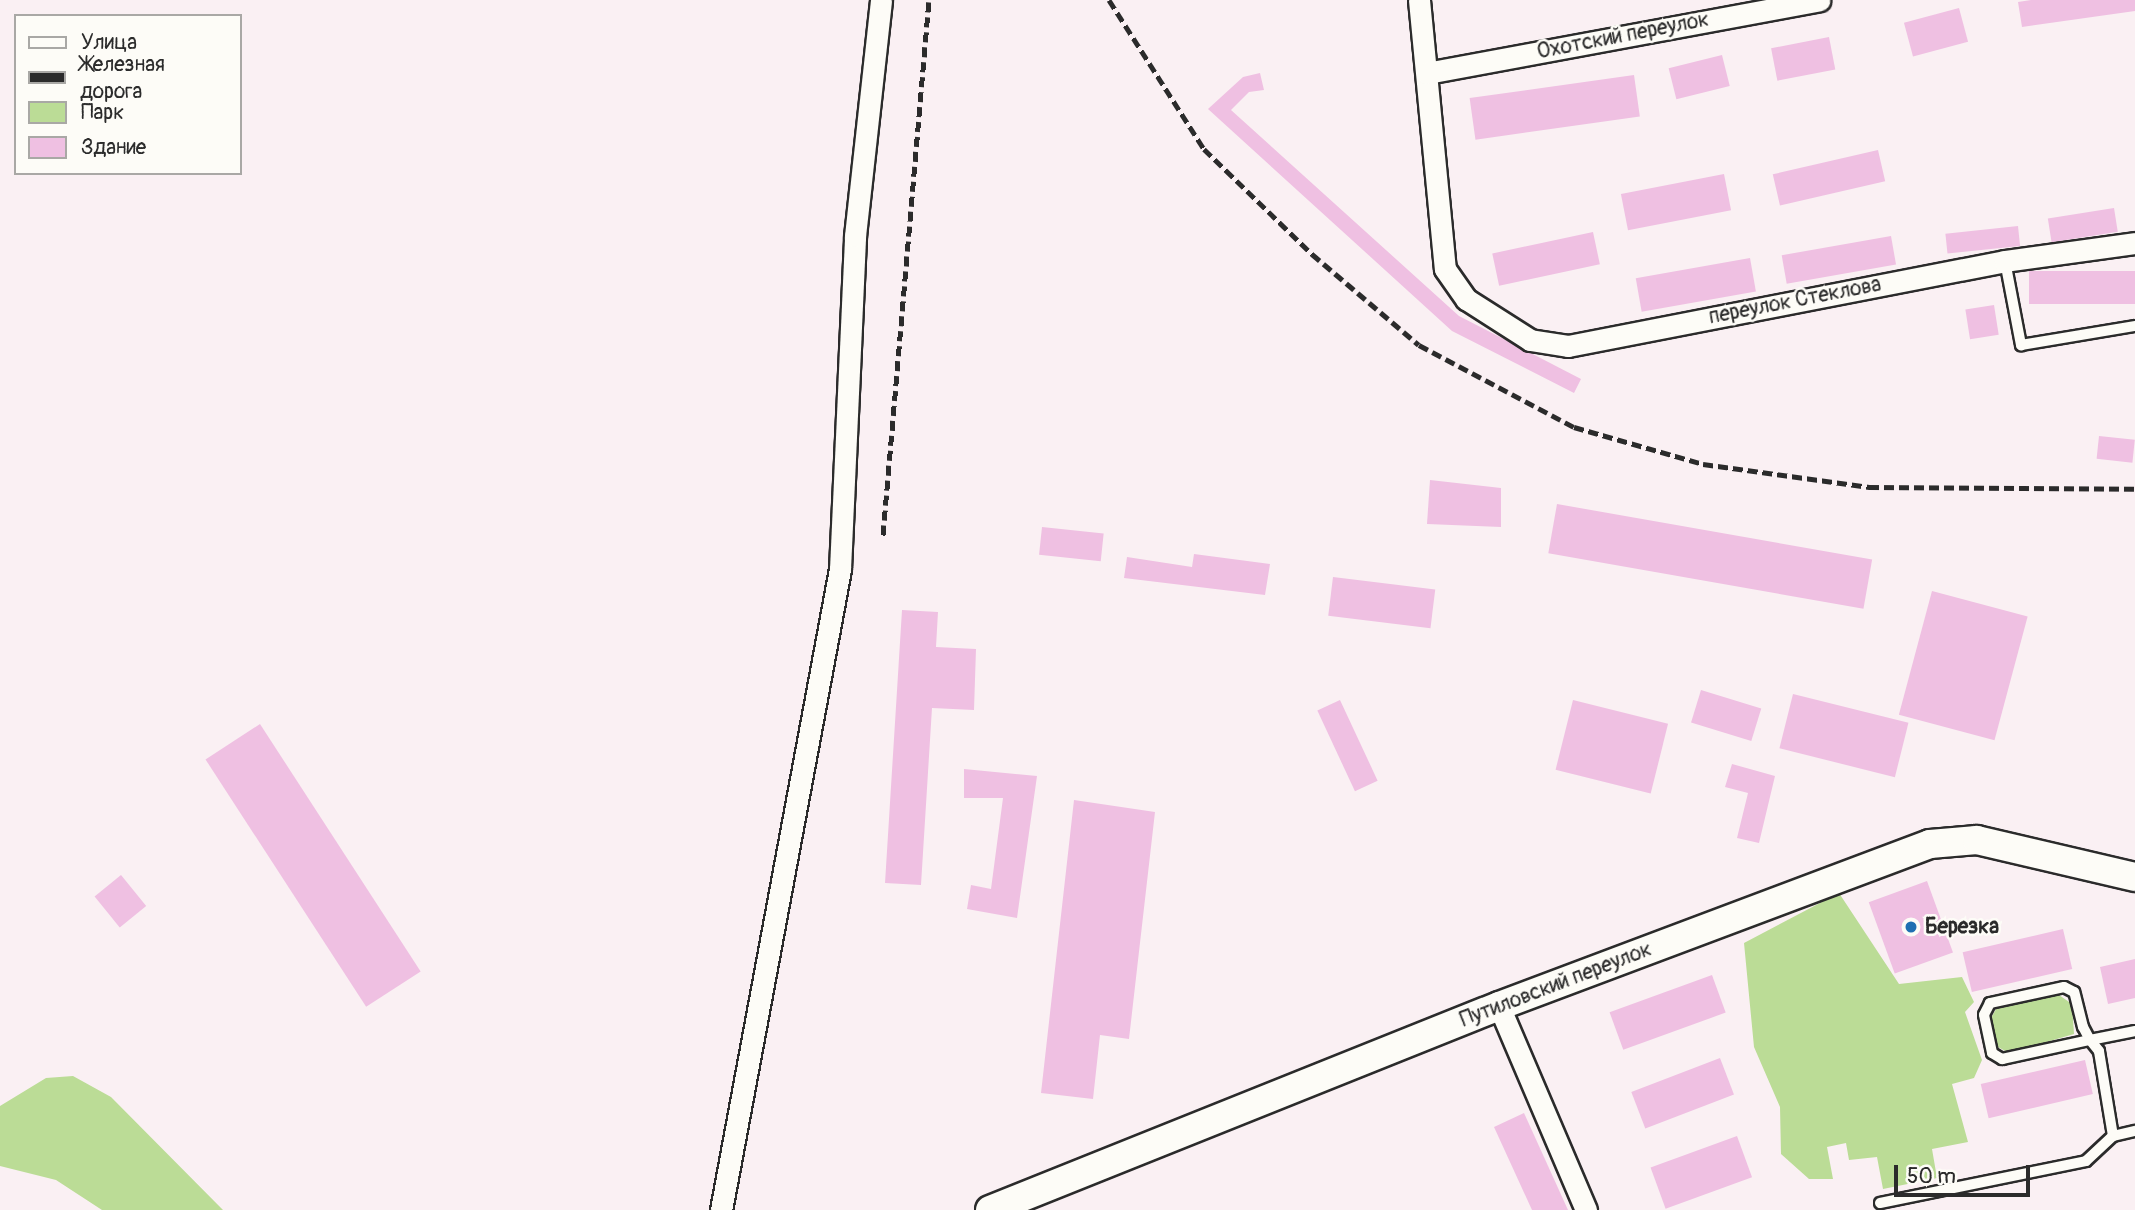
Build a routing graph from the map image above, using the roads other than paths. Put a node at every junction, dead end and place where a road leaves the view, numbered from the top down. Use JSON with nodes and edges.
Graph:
{"nodes":[{"id":1,"x":881,"y":0,"type":"edge"},
{"id":2,"x":1419,"y":0,"type":"edge"},
{"id":3,"x":1819,"y":0,"type":"edge"},
{"id":4,"x":1427,"y":73,"type":"junction"},
{"id":5,"x":2135,"y":243,"type":"edge"},
{"id":6,"x":2005,"y":261,"type":"junction"},
{"id":7,"x":2135,"y":326,"type":"edge"},
{"id":8,"x":2135,"y":877,"type":"edge"},
{"id":9,"x":1499,"y":1006,"type":"junction"},
{"id":10,"x":2135,"y":1031,"type":"edge"},
{"id":11,"x":2090,"y":1040,"type":"junction"},
{"id":12,"x":2135,"y":1131,"type":"edge"},
{"id":13,"x":2113,"y":1136,"type":"junction"},
{"id":14,"x":1880,"y":1203,"type":"dead end"},
{"id":15,"x":721,"y":1210,"type":"edge"},
{"id":16,"x":990,"y":1210,"type":"edge"},
{"id":17,"x":1586,"y":1210,"type":"edge"}],
"edges":[{"from":1,"to":15,"type":"street"},
{"from":2,"to":4,"type":"street"},
{"from":3,"to":4,"type":"street","name":"Охотский переулок"},
{"from":4,"to":6,"type":"street","name":"переулок Стеклова"},
{"from":5,"to":6,"type":"street","name":"переулок Стеклова"},
{"from":6,"to":7,"type":"lane"},
{"from":8,"to":9,"type":"main road","name":"Путиловский переулок"},
{"from":9,"to":16,"type":"main road","name":"Путиловский переулок"},
{"from":9,"to":17,"type":"street"},
{"from":10,"to":11,"type":"lane"},
{"from":11,"to":11,"type":"lane"},
{"from":11,"to":13,"type":"lane"},
{"from":12,"to":13,"type":"lane"},
{"from":13,"to":14,"type":"lane"}]}
